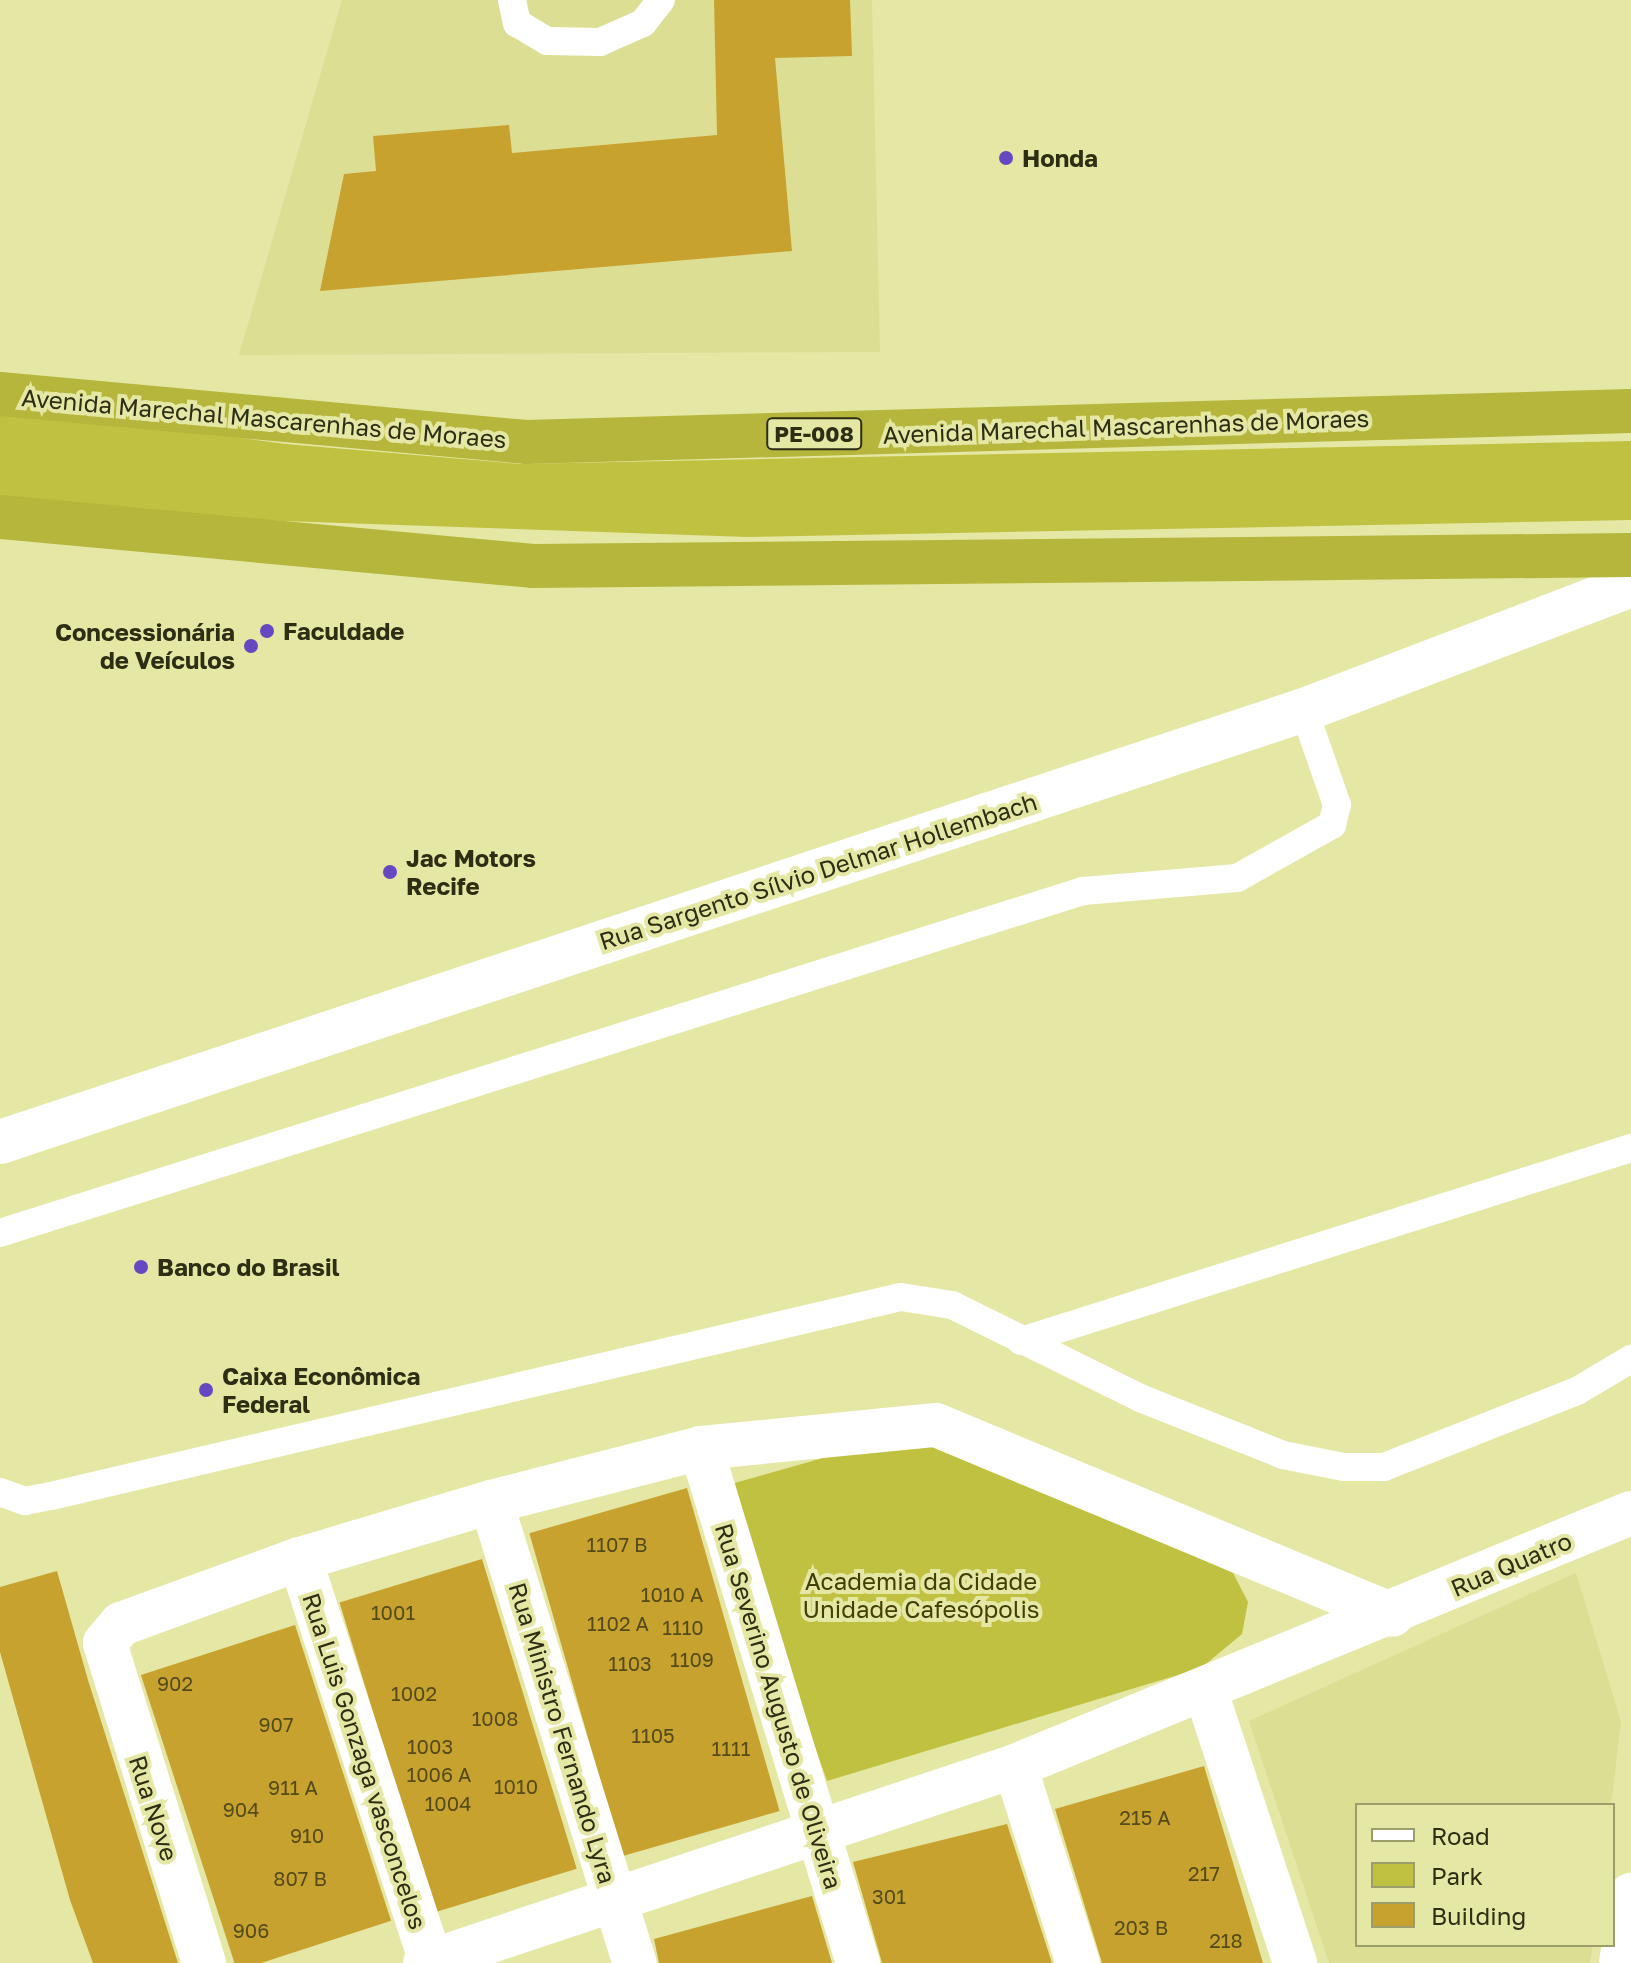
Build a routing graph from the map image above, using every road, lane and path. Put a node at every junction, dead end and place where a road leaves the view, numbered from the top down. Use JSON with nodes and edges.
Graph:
{"nodes":[{"id":1,"x":512,"y":0,"type":"edge"},
{"id":2,"x":661,"y":0,"type":"edge"},
{"id":3,"x":0,"y":394,"type":"edge"},
{"id":4,"x":1631,"y":411,"type":"edge"},
{"id":5,"x":0,"y":517,"type":"edge"},
{"id":6,"x":1631,"y":555,"type":"edge"},
{"id":7,"x":1631,"y":585,"type":"edge"},
{"id":8,"x":1304,"y":710,"type":"junction"},
{"id":9,"x":0,"y":1142,"type":"edge"},
{"id":10,"x":1631,"y":1148,"type":"edge"},
{"id":11,"x":0,"y":1233,"type":"edge"},
{"id":12,"x":1021,"y":1341,"type":"junction"},
{"id":13,"x":1631,"y":1359,"type":"edge"},
{"id":14,"x":701,"y":1448,"type":"junction"},
{"id":15,"x":0,"y":1492,"type":"edge"},
{"id":16,"x":491,"y":1502,"type":"junction"},
{"id":17,"x":1631,"y":1513,"type":"edge"},
{"id":18,"x":300,"y":1559,"type":"junction"},
{"id":19,"x":1392,"y":1615,"type":"junction"},
{"id":20,"x":1206,"y":1692,"type":"junction"},
{"id":21,"x":1015,"y":1766,"type":"junction"},
{"id":22,"x":818,"y":1835,"type":"junction"},
{"id":23,"x":1631,"y":1895,"type":"edge"},
{"id":24,"x":616,"y":1903,"type":"junction"},
{"id":25,"x":204,"y":1963,"type":"edge"},
{"id":26,"x":429,"y":1963,"type":"edge"},
{"id":27,"x":635,"y":1963,"type":"edge"},
{"id":28,"x":858,"y":1963,"type":"edge"},
{"id":29,"x":1078,"y":1963,"type":"edge"},
{"id":30,"x":1295,"y":1963,"type":"edge"},
{"id":31,"x":1621,"y":1963,"type":"edge"}],
"edges":[{"from":1,"to":2,"type":"lane"},
{"from":3,"to":4,"type":"highway","name":"Avenida Marechal Mascarenhas de Moraes","number":"PE-008"},
{"from":5,"to":6,"type":"highway"},
{"from":7,"to":8,"type":"street","name":"Rua Sargento Sílvio Delmar Hollembach"},
{"from":8,"to":9,"type":"street","name":"Rua Sargento Sílvio Delmar Hollembach"},
{"from":8,"to":11,"type":"lane"},
{"from":10,"to":12,"type":"lane"},
{"from":12,"to":13,"type":"lane"},
{"from":12,"to":15,"type":"lane"},
{"from":14,"to":16,"type":"street"},
{"from":14,"to":19,"type":"street"},
{"from":14,"to":22,"type":"street","name":"Rua Severino Augusto de Oliveira"},
{"from":16,"to":18,"type":"street"},
{"from":16,"to":24,"type":"street","name":"Rua Ministro Fernando Lyra"},
{"from":17,"to":19,"type":"street","name":"Rua Quatro"},
{"from":18,"to":25,"type":"street","name":"Rua Nove"},
{"from":18,"to":26,"type":"street","name":"Rua Luis Gonzaga vasconcelos"},
{"from":19,"to":20,"type":"street","name":"Rua Quatro"},
{"from":20,"to":21,"type":"street","name":"Rua Quatro"},
{"from":20,"to":30,"type":"street"},
{"from":21,"to":22,"type":"street","name":"Rua Quatro"},
{"from":21,"to":29,"type":"street"},
{"from":22,"to":24,"type":"street","name":"Rua Quatro"},
{"from":22,"to":28,"type":"street","name":"Rua Severino Augusto de Oliveira"},
{"from":23,"to":31,"type":"street"},
{"from":24,"to":26,"type":"street","name":"Rua Quatro"},
{"from":24,"to":27,"type":"street","name":"Rua Ministro Fernando Lyra"}]}
